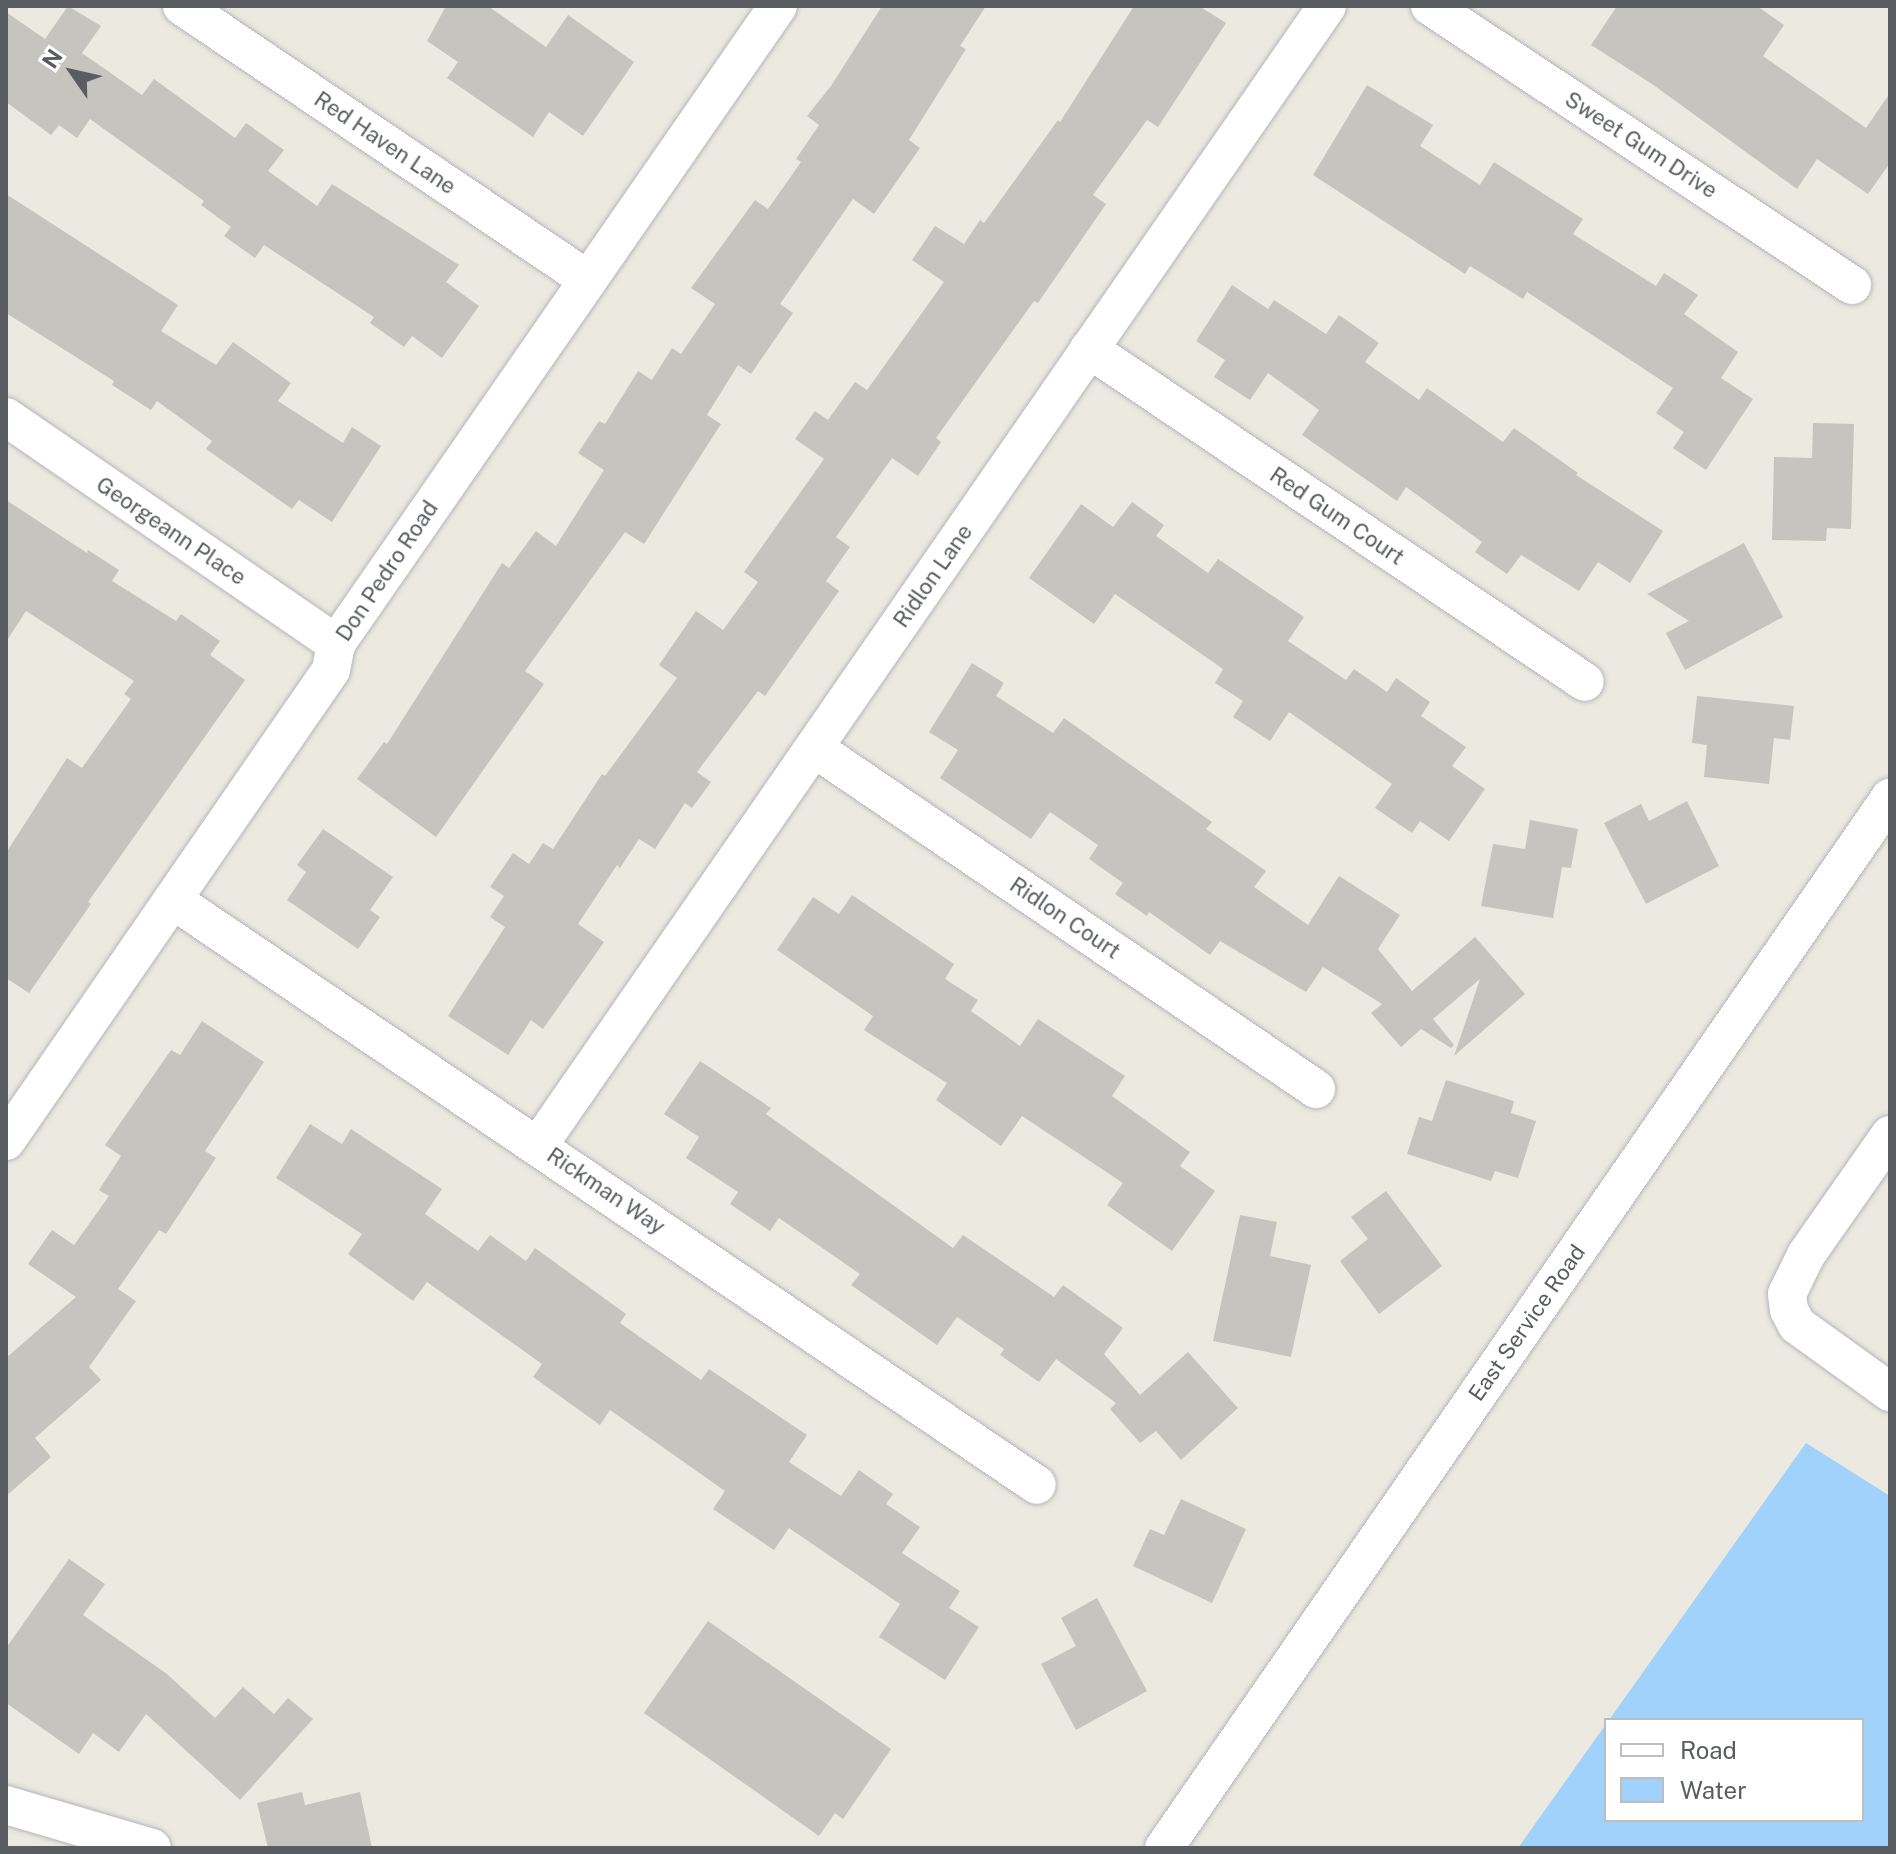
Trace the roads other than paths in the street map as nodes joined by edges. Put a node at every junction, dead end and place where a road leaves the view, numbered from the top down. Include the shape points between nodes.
1 (182, 6) edge
2 (778, 6) edge
3 (1327, 6) edge
4 (1430, 6) edge
5 (588, 280) junction
6 (1852, 285) dead end
7 (1089, 349) junction
8 (6, 417) edge
9 (336, 644) junction
10 (1585, 682) dead end
11 (814, 748) junction
12 (1890, 798) edge
13 (173, 900) junction
14 (1316, 1089) dead end
15 (1890, 1135) edge
16 (6, 1141) edge
17 (538, 1146) junction
18 (1890, 1392) edge
19 (1037, 1485) dead end
20 (6, 1805) edge
21 (152, 1848) edge
22 (1164, 1848) edge

1 - 5 street, Red Haven Lane
2 - 5 street, Don Pedro Road
3 - 7 street, Ridlon Lane
4 - 6 street, Sweet Gum Drive
5 - 9 street, Don Pedro Road
7 - 10 street, Red Gum Court
7 - 11 street, Ridlon Lane
8 - 9 street, Georgeann Place
9 - 13 street, Don Pedro Road via 331,670
11 - 14 street, Ridlon Court
11 - 17 street, Ridlon Lane
12 - 22 street, East Service Road
13 - 16 street, Don Pedro Road
13 - 17 street, Rickman Way
15 - 18 street via 1806,1255 1787,1294 1797,1325
17 - 19 street, Rickman Way
20 - 21 street

